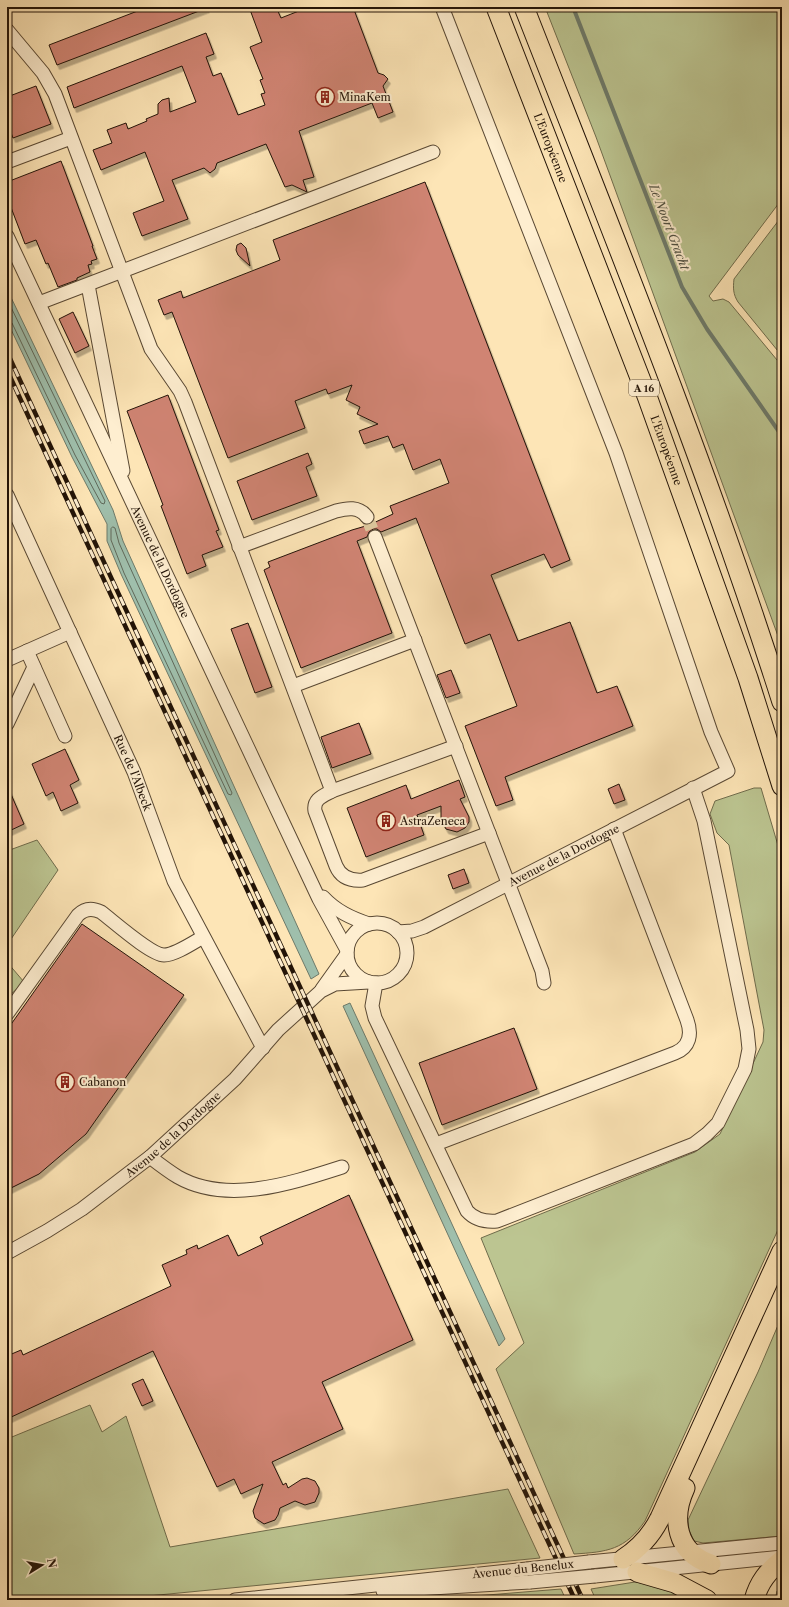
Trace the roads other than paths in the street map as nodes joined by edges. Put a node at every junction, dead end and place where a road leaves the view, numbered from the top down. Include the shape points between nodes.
1 (442, 7) edge
2 (496, 7) edge
3 (524, 7) edge
4 (7, 30) edge
5 (71, 138) junction
6 (433, 152) dead end
7 (7, 162) edge
8 (7, 236) edge
9 (121, 272) junction
10 (88, 284) junction
11 (39, 303) junction
12 (127, 488) junction
13 (7, 495) edge
14 (367, 517) tunnel mouth
15 (376, 537) tunnel mouth
16 (240, 547) junction
17 (70, 632) junction
18 (415, 640) junction
19 (27, 651) junction
20 (7, 660) edge
21 (34, 667) junction
22 (292, 686) junction
23 (782, 702) edge
24 (7, 724) edge
25 (65, 736) dead end
26 (456, 746) junction
27 (780, 780) edge
28 (693, 788) junction
29 (332, 791) junction
30 (782, 792) edge
31 (614, 829) junction
32 (489, 833) junction
33 (508, 884) junction
34 (314, 886) junction
35 (369, 924) junction
36 (398, 932) junction
37 (204, 937) junction
38 (347, 952) junction
39 (372, 982) junction
40 (544, 983) dead end
41 (321, 991) junction
42 (7, 1014) edge
43 (263, 1048) junction
44 (436, 1144) junction
45 (150, 1157) junction
46 (342, 1167) dead end
47 (782, 1251) edge
48 (7, 1253) edge
49 (782, 1278) edge
50 (782, 1543) edge
51 (691, 1552) junction
52 (623, 1559) junction
53 (782, 1559) edge
54 (711, 1564) junction
55 (637, 1572) junction
56 (265, 1597) junction
57 (235, 1600) edge
58 (707, 1600) edge
59 (754, 1600) edge

1 - 28 street, Avenue de la Dordogne via 616,452 711,732 728,771
2 - 27 highway, L'Européenne / A 16 via 647,396 734,638
3 - 23 highway, A 16 via 670,384 727,538
4 - 5 street via 48,79
5 - 7 street
5 - 9 street
6 - 9 street
8 - 11 street, Avenue de la Dordogne
9 - 10 street
9 - 16 street via 151,349 185,402
10 - 11 street
10 - 12 street
11 - 12 street, Avenue de la Dordogne
12 - 34 street, Avenue de la Dordogne
13 - 17 street, Rue de l'Albeck
14 - 16 street via 359,510 345,508
15 - 18 street
16 - 22 street
17 - 19 street
17 - 37 street, Rue de l'Albeck via 134,772 174,881
18 - 22 street
18 - 26 street
19 - 20 street
19 - 21 street
21 - 24 street
21 - 25 street
22 - 29 street
26 - 29 street
26 - 32 street
27 - 30 highway, L'Européenne
28 - 31 street, Avenue de la Dordogne
28 - 44 street via 704,821 748,1040 745,1070 718,1123 701,1139 683,1149 491,1222 475,1218 467,1211
29 - 32 street via 317,800 315,811 338,870 351,880 367,879
31 - 33 street, Avenue de la Dordogne
31 - 44 street via 687,1020 690,1034 688,1043 675,1053
32 - 33 street
33 - 36 street, Avenue de la Dordogne via 424,927
33 - 40 street via 542,971
34 - 35 street, Avenue de la Dordogne via 335,908 349,917
34 - 38 street, Avenue de la Dordogne
35 - 36 street via 385,924
35 - 38 street via 353,935
36 - 39 street via 405,942 407,951 404,967 392,979
37 - 42 street via 164,955 150,949 101,912 85,910 78,915
37 - 43 street, Rue de l'Albeck
38 - 39 street via 350,966 355,973
38 - 41 street, Avenue de la Dordogne
39 - 41 street, Avenue de la Dordogne via 335,984
39 - 44 street via 373,1012
41 - 43 street, Avenue de la Dordogne via 283,1025
43 - 45 street, Avenue de la Dordogne via 228,1086
45 - 46 street via 179,1177 210,1187 230,1190 298,1182
45 - 48 street, Avenue de la Dordogne via 82,1209
47 - 52 highway via 660,1518 648,1539
49 - 51 highway via 680,1500 678,1529
50 - 51 street, Avenue du Benelux
51 - 52 street, Avenue du Benelux
51 - 54 highway via 700,1560
52 - 56 street, Avenue du Benelux, bridge
53 - 54 street, Avenue du Benelux
53 - 59 highway via 761,1582
54 - 55 street, Avenue du Benelux
55 - 56 street, Avenue du Benelux, bridge via 415,1590
55 - 58 highway via 676,1583
56 - 57 street, Avenue du Benelux

